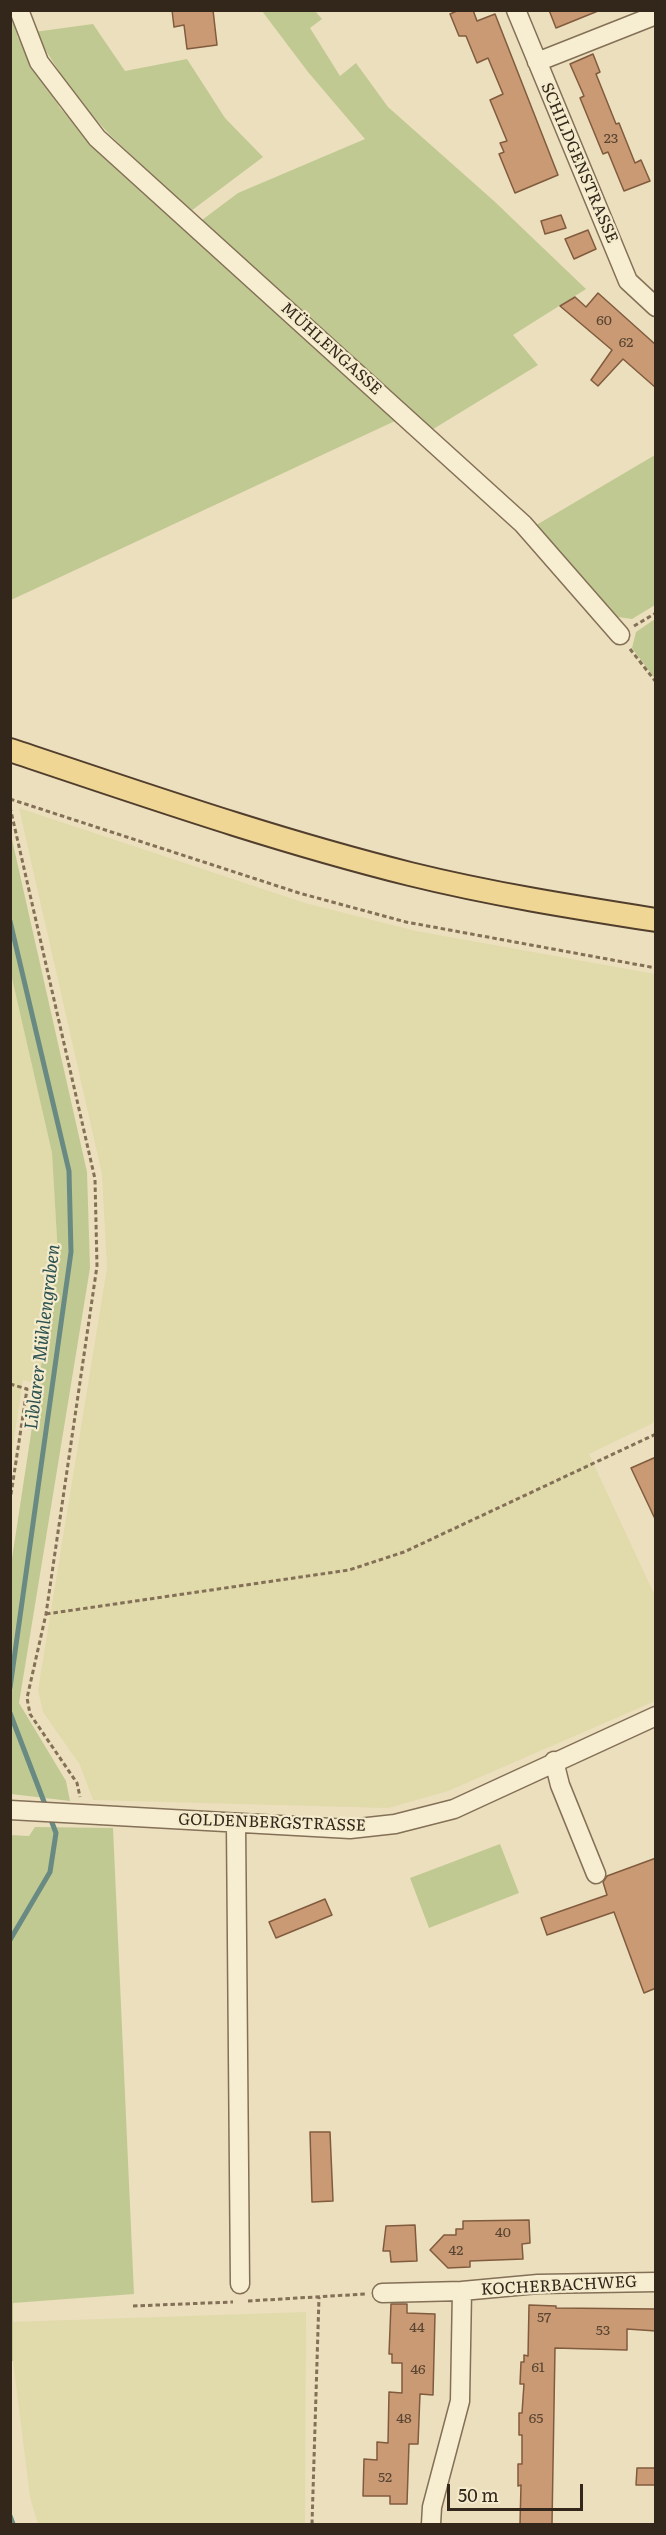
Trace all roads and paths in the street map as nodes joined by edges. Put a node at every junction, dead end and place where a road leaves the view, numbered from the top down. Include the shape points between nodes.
1 (19, 10) edge
2 (516, 10) edge
3 (656, 15) edge
4 (537, 62) junction
5 (656, 307) edge
6 (656, 613) edge
7 (620, 635) junction
8 (656, 682) edge
9 (10, 750) edge
10 (10, 799) edge
11 (10, 807) edge
12 (656, 920) edge
13 (656, 968) edge
14 (10, 1384) edge
15 (656, 1434) edge
16 (10, 1501) edge
17 (46, 1614) junction
18 (656, 1716) edge
19 (554, 1761) junction
20 (16, 1811) edge
21 (79, 1814) junction
22 (236, 1824) junction
23 (596, 1874) dead end
24 (656, 2282) edge
25 (240, 2284) dead end
26 (462, 2291) junction
27 (382, 2293) joint
28 (319, 2297) junction
29 (133, 2307) dead end
30 (312, 2524) edge
31 (431, 2524) edge

1 - 7 street, MÜHLENGASSE via 39,62 98,138 523,524
2 - 4 street, SCHILDGENSTRASSE
3 - 4 street
4 - 5 street, SCHILDGENSTRASSE via 628,281
6 - 7 path
7 - 8 path
9 - 12 main road via 217,819 410,874 552,904
10 - 13 path via 299,893 406,922
11 - 17 path via 95,1179 97,1266
14 - 16 path via 27,1389
15 - 17 path via 404,1552 349,1570
17 - 21 path via 27,1698 30,1714 77,1783
18 - 19 street, GOLDENBERGSTRASSE
19 - 22 street, GOLDENBERGSTRASSE via 454,1809 395,1824 350,1829
19 - 23 street
20 - 21 street, GOLDENBERGSTRASSE
21 - 22 street, GOLDENBERGSTRASSE
22 - 25 street
24 - 26 street, KOCHERBACHWEG via 538,2284
26 - 27 street, KOCHERBACHWEG
26 - 31 street, KOCHERBACHWEG via 460,2402
27 - 28 path
28 - 29 path
28 - 30 path

